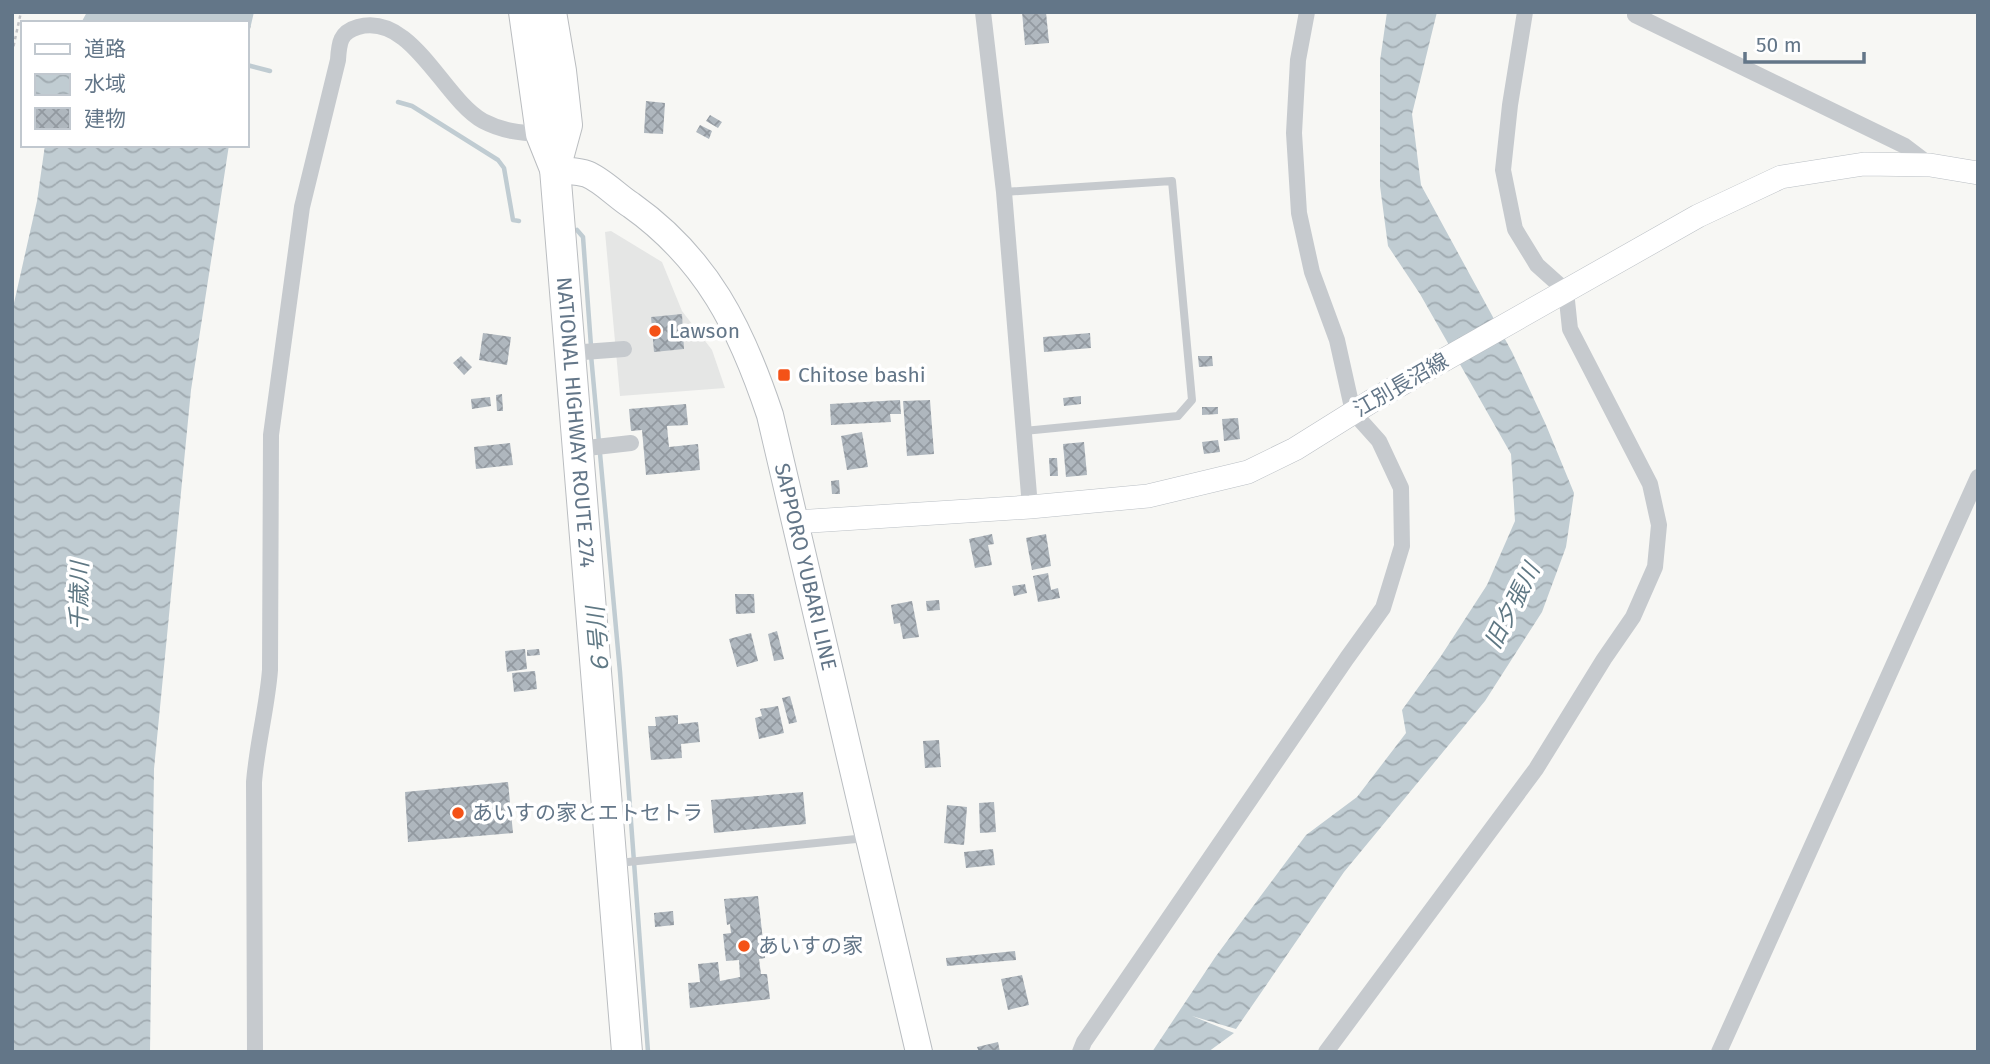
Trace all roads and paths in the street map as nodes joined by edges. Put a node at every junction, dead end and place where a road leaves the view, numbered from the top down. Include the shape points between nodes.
1 (21, 12) edge
2 (524, 12) edge
3 (551, 12) edge
4 (982, 12) edge
5 (1307, 12) edge
6 (1525, 12) edge
7 (1635, 15) dead end
8 (12, 53) edge
9 (541, 134) junction
10 (1930, 165) junction
11 (555, 169) junction
12 (1978, 173) edge
13 (1004, 192) junction
14 (1566, 291) junction
15 (624, 349) dead end
16 (575, 353) junction
17 (1353, 412) junction
18 (1024, 431) junction
19 (631, 443) dead end
20 (583, 448) junction
21 (1978, 477) edge
22 (1030, 507) junction
23 (795, 522) junction
24 (869, 837) junction
25 (617, 863) junction
26 (255, 1052) edge
27 (626, 1052) edge
28 (919, 1052) edge
29 (1080, 1052) edge
30 (1326, 1052) edge
31 (1719, 1052) edge

1 - 8 path
2 - 9 highway, NATIONAL HIGHWAY ROUTE 274
3 - 11 highway, NATIONAL HIGHWAY ROUTE 274 via 567,125
4 - 13 street
5 - 17 street via 1298,60 1294,133 1299,213
6 - 14 street via 1503,170 1515,229 1537,265
7 - 10 street via 1905,146
9 - 11 highway, NATIONAL HIGHWAY ROUTE 274
9 - 26 street via 513,133 482,121 414,47 387,29 363,26 343,34 340,40 302,207 271,435 270,670 254,782
10 - 12 main road, 江別長沼線
10 - 14 main road, 江別長沼線 via 1864,164 1781,177 1698,216
11 - 16 highway, NATIONAL HIGHWAY ROUTE 274
11 - 23 main road, SAPPORO YUBARI LINE via 587,174 667,232 716,292 758,377
13 - 18 street
13 - 18 lane via 1172,181 1192,400 1178,416
14 - 17 main road, 江別長沼線
14 - 30 street via 1570,329 1650,484 1660,525 1656,567 1633,617 1536,769
15 - 16 street
16 - 20 highway, NATIONAL HIGHWAY ROUTE 274
17 - 22 main road, 江別長沼線 via 1248,472 1148,496
17 - 29 street via 1379,441 1401,488 1402,546 1383,608
18 - 22 street
19 - 20 street
20 - 25 highway, NATIONAL HIGHWAY ROUTE 274
21 - 31 street
22 - 23 main road, 江別長沼線
23 - 24 main road, SAPPORO YUBARI LINE
24 - 25 lane
24 - 28 main road, SAPPORO YUBARI LINE
25 - 27 highway, NATIONAL HIGHWAY ROUTE 274

